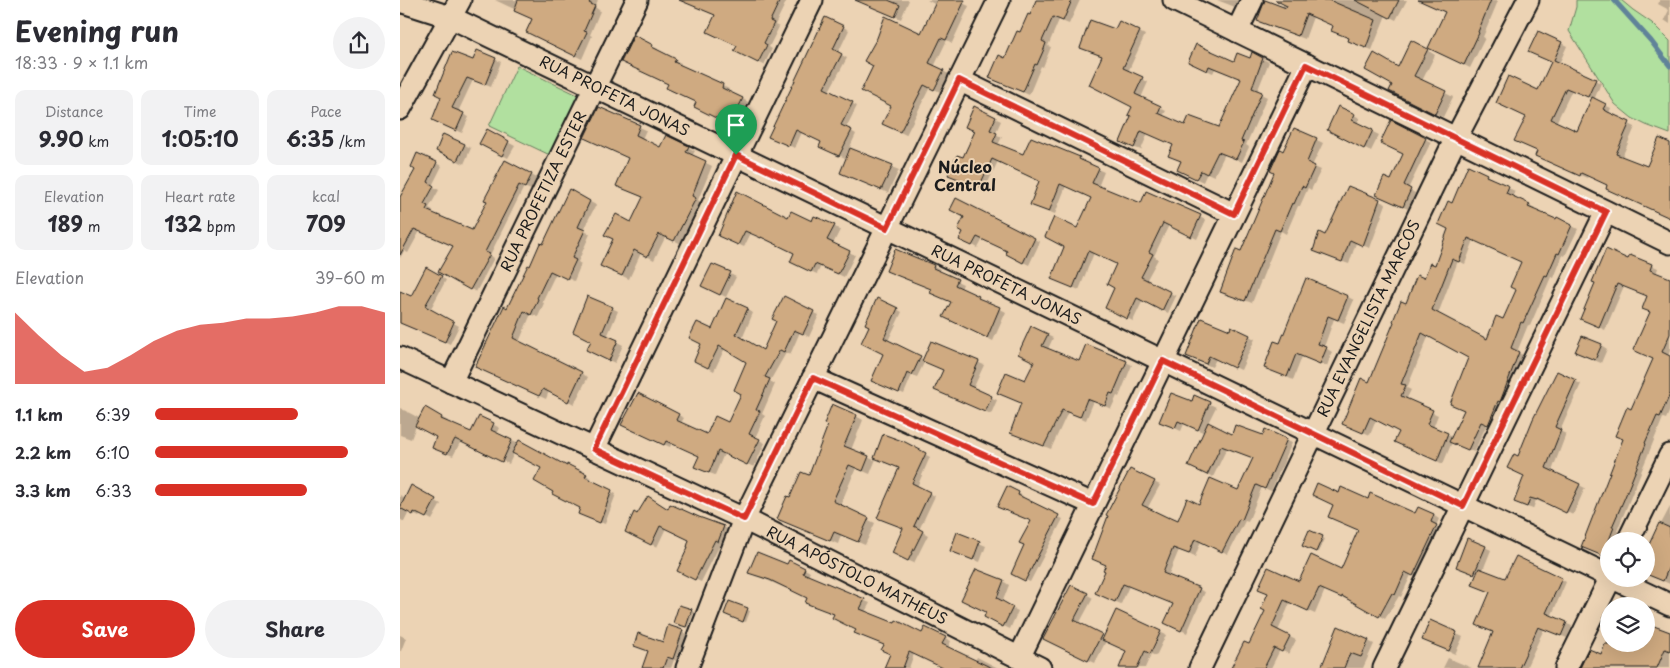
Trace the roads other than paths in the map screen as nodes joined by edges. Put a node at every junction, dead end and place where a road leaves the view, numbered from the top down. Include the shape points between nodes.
1 (637, 0) edge
2 (812, 0) edge
3 (998, 0) edge
4 (1174, 0) edge
5 (1252, 0) edge
6 (1527, 0) edge
7 (400, 1) edge
8 (455, 9) edge
9 (1237, 31) junction
10 (1306, 65) junction
11 (959, 80) junction
12 (595, 87) junction
13 (400, 109) edge
14 (1456, 138) junction
15 (736, 155) junction
16 (1606, 212) junction
17 (1234, 214) junction
18 (887, 228) junction
19 (1670, 243) edge
20 (400, 358) edge
21 (1163, 361) junction
22 (813, 378) junction
23 (451, 382) junction
24 (1313, 433) junction
25 (594, 449) junction
26 (1670, 455) edge
27 (1093, 504) junction
28 (1463, 506) junction
29 (744, 519) junction
30 (1632, 532) edge
31 (1600, 573) edge
32 (1604, 587) edge
33 (1632, 587) edge
34 (1670, 605) edge
35 (1019, 658) junction
36 (687, 668) edge
37 (1040, 668) edge
38 (1200, 668) edge
39 (1384, 668) edge
40 (1566, 668) edge

1 - 12 street, RUA PROFETIZA ESTER
2 - 15 street
3 - 11 street
4 - 9 street
5 - 9 street
6 - 14 street, RUA EVANGELISTA MARCOS
7 - 8 street, RUA PROFETA JONAS
8 - 12 street, RUA PROFETA JONAS
8 - 13 street
9 - 10 street
10 - 14 street
10 - 17 street
11 - 17 street
11 - 18 street
12 - 15 street, RUA PROFETA JONAS
12 - 23 street, RUA PROFETIZA ESTER
14 - 16 street
14 - 24 street, RUA EVANGELISTA MARCOS
15 - 18 street, RUA PROFETA JONAS
15 - 25 street
16 - 19 street
16 - 28 street
17 - 21 street
18 - 21 street, RUA PROFETA JONAS
18 - 22 street
20 - 23 street, RUA APÓSTOLO MATHEUS
21 - 24 street, RUA PROFETA JONAS
21 - 27 street
22 - 27 street
22 - 29 street
23 - 25 street, RUA APÓSTOLO MATHEUS
24 - 28 street, RUA PROFETA JONAS
24 - 38 street, RUA EVANGELISTA MARCOS
25 - 29 street, RUA APÓSTOLO MATHEUS
26 - 30 street
27 - 35 street
28 - 31 street, RUA PROFETA JONAS
28 - 39 street
29 - 35 street, RUA APÓSTOLO MATHEUS
29 - 36 street
32 - 40 street
33 - 34 street
35 - 37 street, RUA APÓSTOLO MATHEUS

